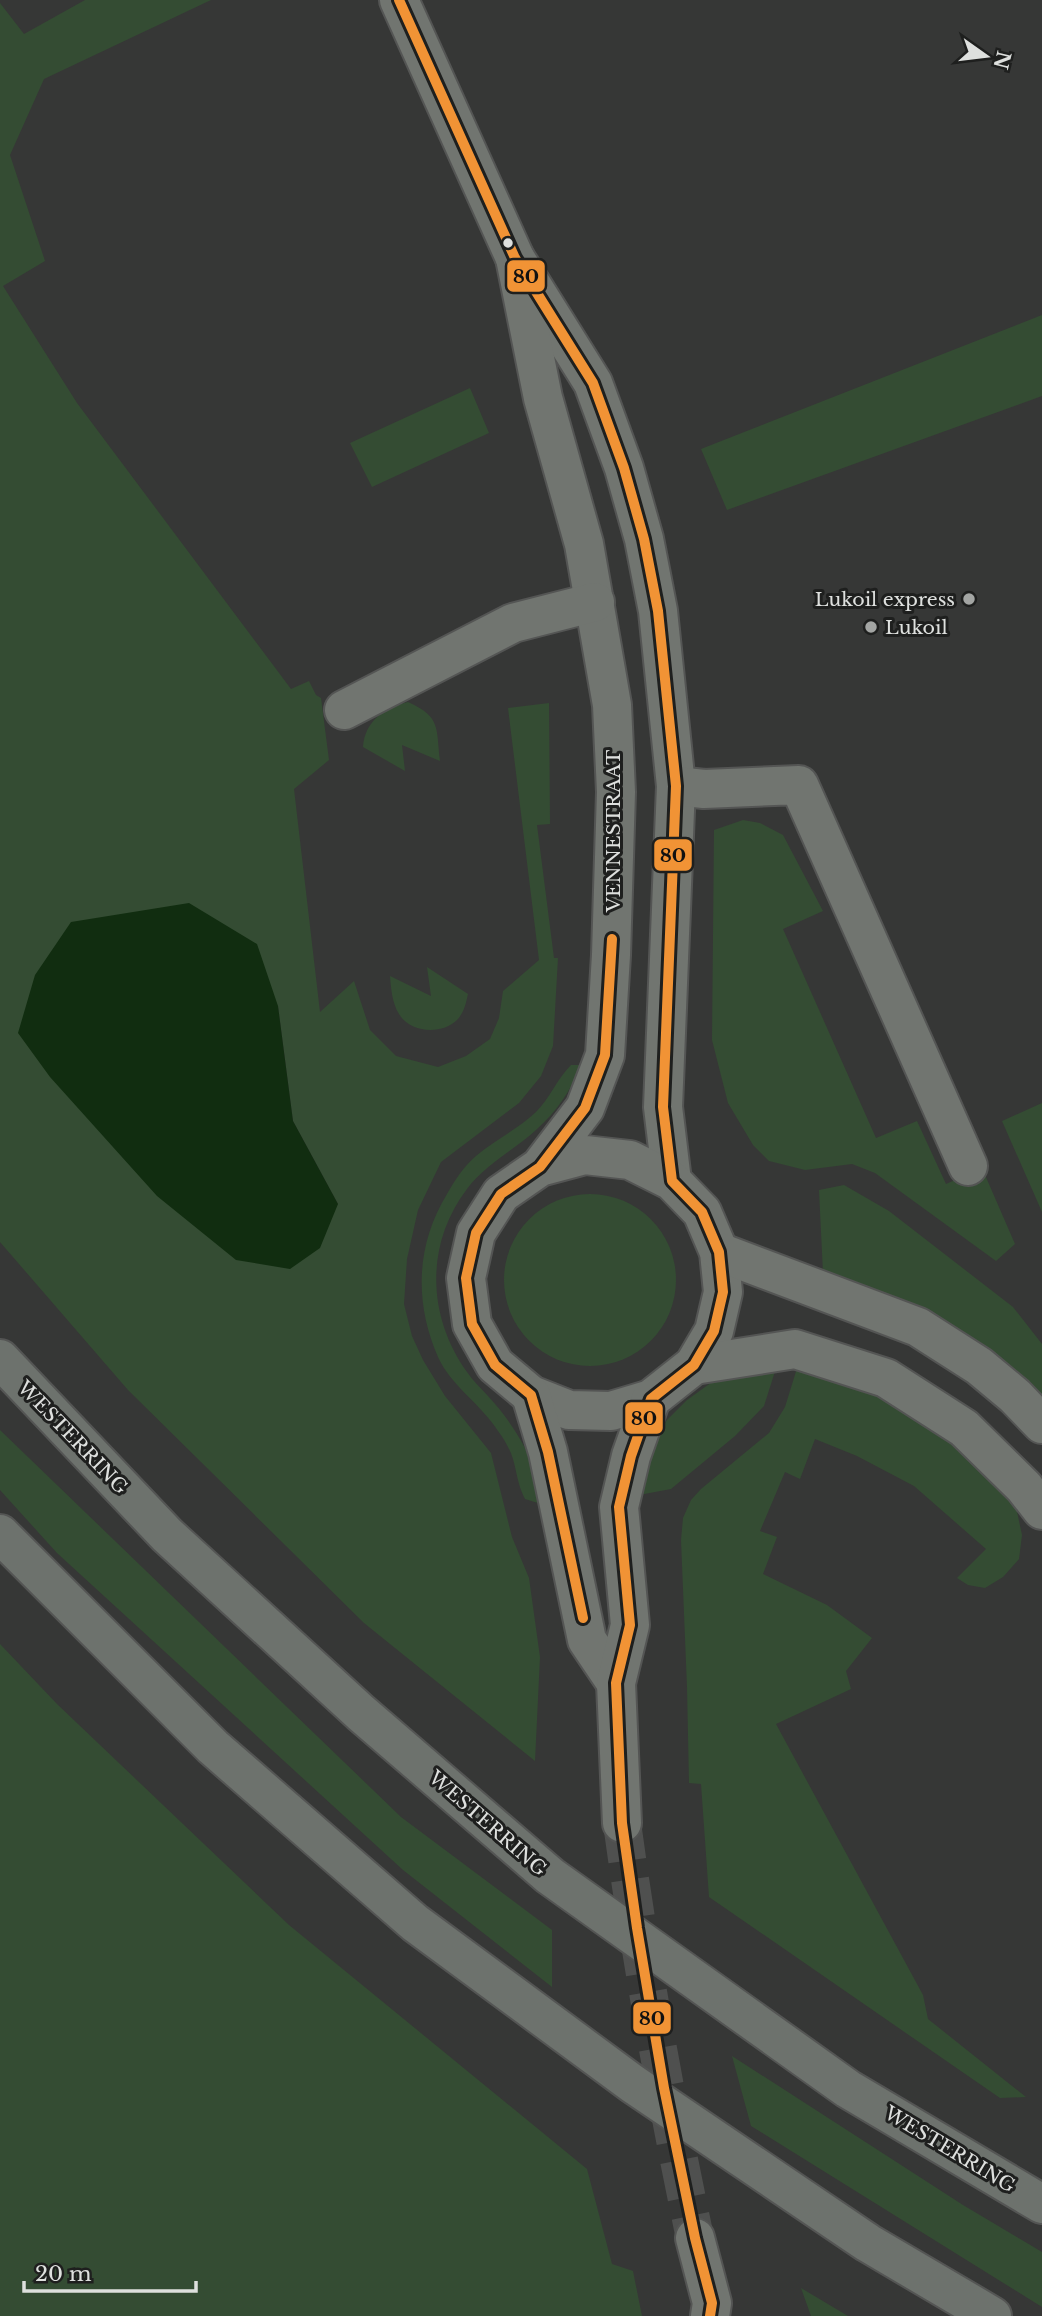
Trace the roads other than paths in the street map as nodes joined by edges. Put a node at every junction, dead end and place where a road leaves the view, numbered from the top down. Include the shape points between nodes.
1 (399, 0) edge
2 (515, 258) junction
3 (595, 603) junction
4 (344, 710) dead end
5 (676, 786) junction
6 (968, 1166) dead end
7 (540, 1167) junction
8 (672, 1181) junction
9 (719, 1252) junction
10 (0, 1359) edge
11 (694, 1365) junction
12 (531, 1395) junction
13 (651, 1399) junction
14 (1042, 1424) edge
15 (1042, 1510) edge
16 (0, 1534) edge
17 (616, 1683) junction
18 (622, 1823) tunnel mouth
19 (1034, 2196) edge
20 (695, 2238) tunnel mouth
21 (716, 2312) edge
22 (992, 2316) edge

1 - 2 street, VENNESTRAAT
2 - 3 street, VENNESTRAAT via 543,398 584,544
2 - 5 street, VENNESTRAAT via 593,383 624,468 658,611
3 - 4 street via 513,623
3 - 7 street, VENNESTRAAT via 612,705 616,792 605,1055 585,1108
5 - 6 street via 799,785
5 - 8 street, VENNESTRAAT via 663,1107
7 - 8 street, VENNESTRAAT via 585,1155 631,1160
7 - 12 street, VENNESTRAAT via 501,1194 476,1233 466,1278 472,1324 495,1366
8 - 9 street, VENNESTRAAT via 702,1212
9 - 11 street, VENNESTRAAT via 723,1292 714,1331
9 - 14 street via 918,1327 979,1366
10 - 19 highway, WESTERRING via 167,1535 361,1713 550,1876 848,2089
11 - 13 street, VENNESTRAAT
11 - 15 street, VENNESTRAAT via 795,1349 886,1378 964,1428
12 - 13 street, VENNESTRAAT via 569,1410 611,1411
12 - 17 street via 548,1452 587,1640
13 - 17 street via 619,1507 630,1625
16 - 22 highway via 213,1747 415,1923 644,2092 868,2243
17 - 18 street
20 - 21 street

